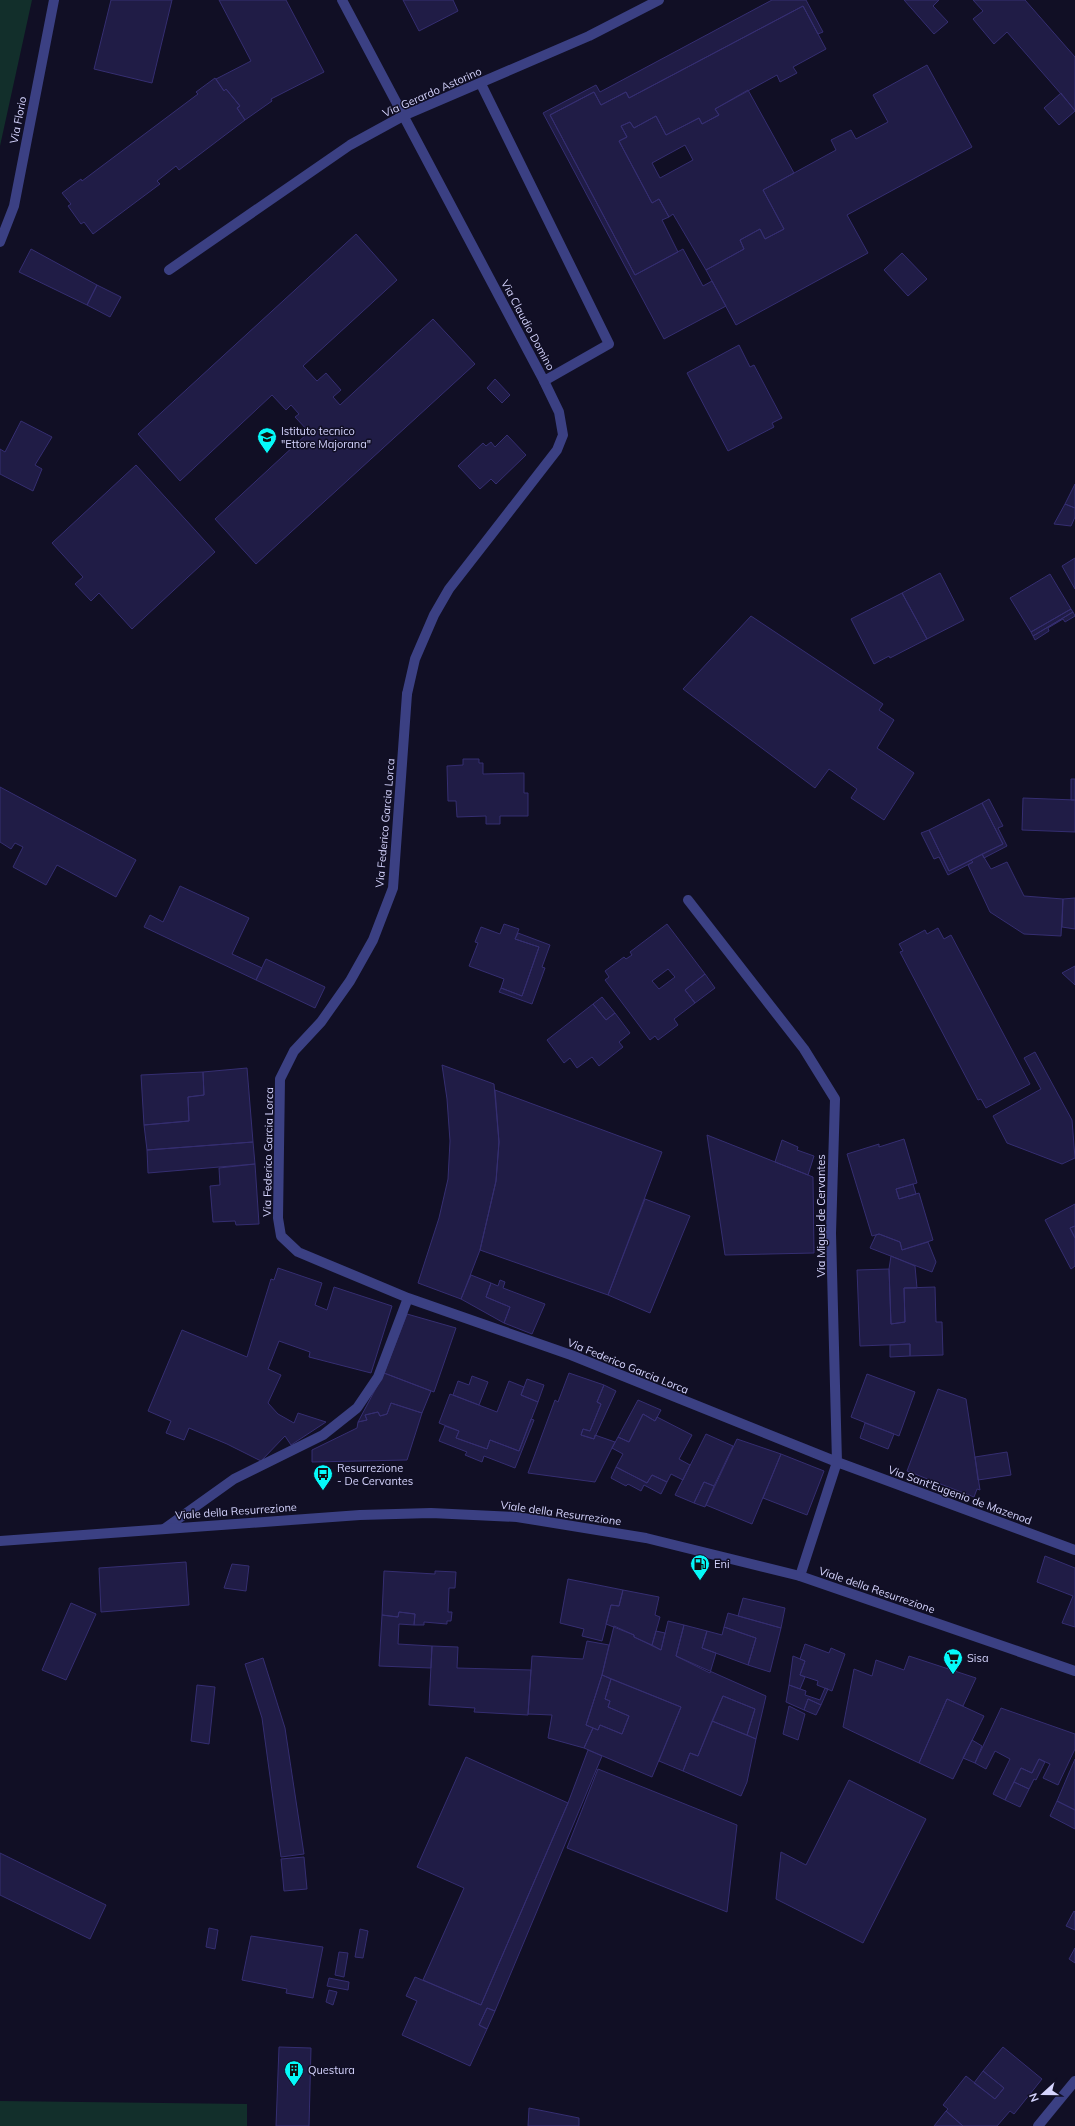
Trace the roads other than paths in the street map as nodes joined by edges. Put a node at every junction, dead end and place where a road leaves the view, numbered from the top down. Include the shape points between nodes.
1 (54, 0) edge
2 (342, 0) edge
3 (659, 0) edge
4 (480, 84) junction
5 (403, 116) junction
6 (0, 242) edge
7 (169, 270) dead end
8 (544, 382) junction
9 (688, 900) dead end
10 (408, 1298) junction
11 (837, 1462) junction
12 (164, 1529) junction
13 (0, 1541) edge
14 (1075, 1550) edge
15 (800, 1576) junction
16 (1075, 1671) edge
17 (1075, 2081) edge
18 (1038, 2126) edge

1 - 6 street, Via Florio via 14,206
2 - 5 street, Via Claudio Domino
3 - 4 street, Via Gerardo Astorino via 589,36
4 - 5 street, Via Gerardo Astorino
4 - 8 street, Via Claudio Domino via 609,344
5 - 7 street, Via Gerardo Astorino via 350,145
5 - 8 street, Via Claudio Domino
8 - 10 street, Via Federico Garcia Lorca via 560,412 563,435 557,450 449,589 434,615 415,659 407,694 393,888 373,940 350,981 321,1022 294,1051 280,1079 278,1218 281,1236 298,1252
9 - 11 street, Via Miguel de Cervantes via 804,1048 835,1099 831,1233
10 - 11 street, Via Federico Garcia Lorca via 571,1355
10 - 12 street via 378,1377 357,1408 323,1435 234,1479
11 - 14 street, Via Sant'Eugenio de Mazenod
11 - 15 street, Via Miguel de Cervantes
12 - 13 street, Viale della Resurrezione
12 - 15 street, Viale della Resurrezione via 360,1515 430,1513 516,1517 646,1538
15 - 16 street, Viale della Resurrezione
17 - 18 street

